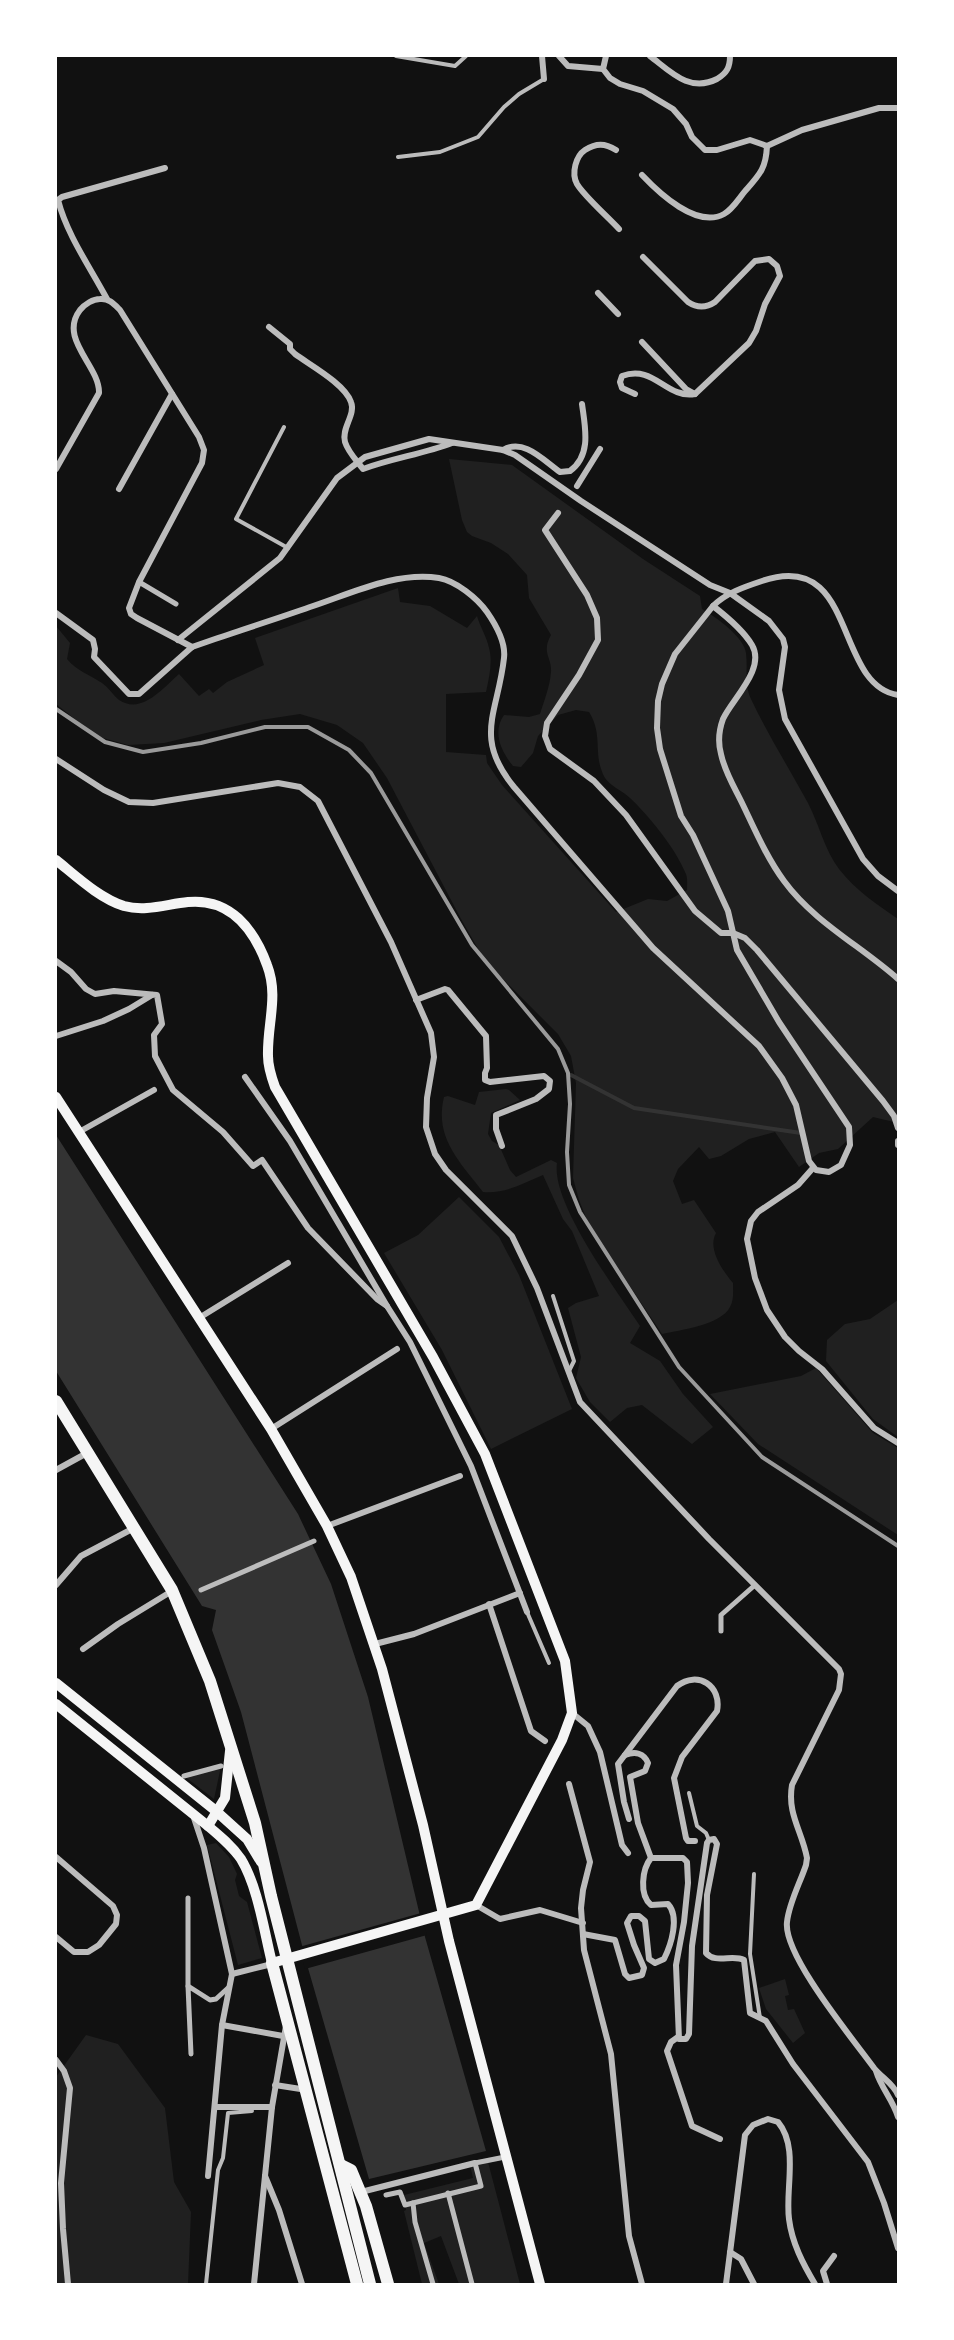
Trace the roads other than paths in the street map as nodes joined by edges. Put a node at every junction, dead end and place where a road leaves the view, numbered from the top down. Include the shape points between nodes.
1 (396, 56) edge
2 (466, 56) edge
3 (542, 56) edge
4 (559, 56) edge
5 (606, 56) edge
6 (650, 56) edge
7 (730, 56) edge
8 (603, 69) junction
9 (544, 80) joint
10 (898, 108) edge
11 (767, 146) junction
12 (616, 150) dead end
13 (398, 157) dead end
14 (165, 168) dead end
15 (642, 175) dead end
16 (619, 229) dead end
17 (643, 257) dead end
18 (598, 293) dead end
19 (107, 299) junction
20 (618, 314) dead end
21 (270, 327) dead end
22 (642, 342) dead end
23 (172, 394) junction
24 (635, 394) dead end
25 (695, 394) junction
26 (582, 404) dead end
27 (284, 427) dead end
28 (453, 443) junction
29 (503, 450) junction
30 (584, 451) junction
31 (56, 469) edge
32 (577, 486) dead end
33 (119, 489) dead end
34 (558, 513) dead end
35 (289, 548) junction
36 (139, 582) junction
37 (730, 593) junction
38 (176, 604) dead end
39 (713, 606) junction
40 (56, 613) edge
41 (178, 640) junction
42 (192, 647) junction
43 (898, 694) edge
44 (56, 759) edge
45 (56, 860) edge
46 (898, 891) edge
47 (733, 933) junction
48 (56, 961) edge
49 (898, 979) edge
50 (153, 994) junction
51 (416, 1000) junction
52 (56, 1036) edge
53 (244, 1077) dead end
54 (154, 1090) dead end
55 (56, 1097) edge
56 (898, 1128) edge
57 (79, 1132) junction
58 (898, 1141) edge
59 (502, 1146) dead end
60 (898, 1146) edge
61 (813, 1168) junction
62 (288, 1263) dead end
63 (553, 1296) dead end
64 (387, 1306) junction
65 (199, 1318) junction
66 (397, 1349) dead end
67 (568, 1371) junction
68 (56, 1401) edge
69 (271, 1429) junction
70 (898, 1443) edge
71 (87, 1454) junction
72 (56, 1470) edge
73 (460, 1476) dead end
74 (327, 1526) junction
75 (134, 1528) junction
76 (314, 1541) dead end
77 (56, 1585) edge
78 (755, 1585) junction
79 (172, 1590) junction
80 (201, 1590) dead end
81 (520, 1593) junction
82 (489, 1605) junction
83 (527, 1611) joint
84 (721, 1631) dead end
85 (375, 1644) junction
86 (83, 1649) dead end
87 (549, 1663) dead end
88 (56, 1683) edge
89 (56, 1704) edge
90 (572, 1713) junction
91 (545, 1741) dead end
92 (231, 1745) junction
93 (625, 1755) junction
94 (221, 1766) dead end
95 (183, 1776) dead end
96 (569, 1784) dead end
97 (689, 1793) dead end
98 (216, 1812) junction
99 (193, 1815) junction
100 (629, 1819) dead end
101 (208, 1826) junction
102 (709, 1840) junction
103 (695, 1841) dead end
104 (204, 1848) junction
105 (628, 1853) dead end
106 (56, 1857) edge
107 (651, 1858) junction
108 (264, 1867) junction
109 (754, 1874) dead end
110 (188, 1898) dead end
111 (476, 1905) junction
112 (443, 1915) junction
113 (583, 1923) junction
114 (583, 1934) junction
115 (56, 1937) edge
116 (292, 1958) junction
117 (272, 1963) junction
118 (232, 1974) junction
119 (188, 1986) junction
120 (228, 1988) junction
121 (760, 2018) junction
122 (288, 2020) junction
123 (222, 2025) junction
124 (283, 2036) junction
125 (678, 2037) junction
126 (191, 2054) dead end
127 (56, 2060) edge
128 (876, 2070) junction
129 (275, 2085) junction
130 (307, 2090) junction
131 (898, 2095) edge
132 (216, 2107) junction
133 (272, 2107) junction
134 (252, 2111) dead end
135 (898, 2117) edge
136 (720, 2139) dead end
137 (505, 2157) junction
138 (476, 2163) junction
139 (341, 2165) junction
140 (208, 2176) dead end
141 (264, 2176) junction
142 (360, 2192) junction
143 (448, 2193) junction
144 (386, 2195) dead end
145 (413, 2203) junction
146 (898, 2248) edge
147 (730, 2252) junction
148 (834, 2256) dead end
149 (68, 2284) edge
150 (206, 2284) edge
151 (254, 2284) edge
152 (302, 2284) edge
153 (357, 2284) edge
154 (370, 2284) edge
155 (388, 2284) edge
156 (433, 2284) edge
157 (472, 2284) edge
158 (540, 2284) edge
159 (642, 2284) edge
160 (726, 2284) edge
161 (754, 2284) edge
162 (815, 2284) edge
163 (827, 2284) edge

1 - 2 lane via 455,66
3 - 9 street
4 - 8 street via 568,66
5 - 8 street
6 - 7 street via 678,78 700,84 726,72
8 - 11 street via 620,84 643,91 673,109 705,150 750,140
9 - 13 lane via 519,94 478,137 440,152
10 - 11 street via 879,108 802,130
11 - 15 street via 764,168 728,211 719,216 707,217 677,206
12 - 16 street via 606,144 582,152 574,174 577,184
14 - 19 street via 58,200 68,230
17 - 25 street via 688,302 698,307 715,302 755,261 769,260 779,270 780,280 749,343
18 - 20 street
19 - 23 street via 120,310
19 - 31 street via 89,302 74,322 81,354 96,379 99,393
21 - 28 street via 290,344 295,354 348,395 352,409 344,433 348,448 363,469
22 - 25 street
23 - 33 street
23 - 36 street via 199,437 204,457
24 - 25 street via 622,388 622,376 634,372 684,396
26 - 30 street
27 - 35 lane via 236,519
28 - 29 street
28 - 35 street via 429,439 365,457 337,478
29 - 30 street via 522,446 560,472 574,468
29 - 37 street via 710,585
30 - 32 street via 600,449
34 - 47 street via 545,530 587,595 597,618 598,640 547,723 545,736 550,749 594,781 626,815 695,911 721,933
35 - 41 street
36 - 38 street
36 - 41 street via 129,608 131,614
37 - 39 street
37 - 43 street via 779,576 804,578 815,584 831,602 872,682 888,693
37 - 46 street via 769,621 783,639 779,690 785,718 863,859
39 - 47 street via 675,654 662,684 657,728 671,790 728,911
39 - 49 street via 753,647 754,662 747,683 719,732 730,780 756,834 784,881 802,901
40 - 42 street via 93,640 94,657 129,694 139,694
41 - 42 street
42 - 61 street via 408,578 448,581 483,607 498,630 504,656 490,725 497,765 653,948 759,1046 796,1105
44 - 51 street via 129,802 153,803 273,783 305,789 318,801 391,942
45 - 90 main road via 101,894 126,906 213,903 230,910 247,927 262,952 273,987 268,1055 275,1087 485,1454 565,1661
47 - 56 street via 757,950 883,1101
47 - 61 street via 737,950 779,1022 849,1127 850,1145 842,1165 829,1172
48 - 50 street via 95,994
50 - 52 street via 103,1021
50 - 64 street via 159,998 162,1024 154,1035 155,1056 173,1090 223,1132 253,1166 262,1160 308,1228
51 - 59 street via 445,989 471,1016 488,1040 485,1080 544,1076 550,1081 542,1096 496,1115
51 - 67 street via 434,1047 426,1114 430,1143 446,1170 512,1236
53 - 64 street via 290,1141
54 - 57 street
55 - 57 main road
57 - 65 main road
58 - 60 street
61 - 70 street via 798,1185 751,1221 747,1239 755,1278 767,1310 786,1337 822,1369 874,1428
62 - 65 street
63 - 67 lane via 574,1361
64 - 81 street via 410,1342 471,1466
65 - 69 main road
66 - 69 street
67 - 78 street via 586,1409
68 - 71 main road
69 - 74 main road
71 - 72 street
71 - 75 main road
73 - 74 street
74 - 85 main road via 351,1577
75 - 77 street via 81,1556
75 - 79 main road
76 - 80 street
78 - 84 street via 721,1616
78 - 128 street via 833,1661 841,1674 834,1703 792,1785 791,1810 807,1858 787,1921 787,1934 813,1984
79 - 86 street
79 - 92 main road via 210,1681
81 - 82 street
81 - 83 street
82 - 85 street via 414,1634
82 - 91 street via 531,1731
83 - 87 lane
85 - 112 main road
88 - 98 main road
89 - 99 main road
90 - 105 street via 588,1726 600,1752 622,1845
90 - 111 main road via 562,1740
92 - 98 main road via 225,1798
92 - 108 main road
93 - 100 street via 616,1767
93 - 103 street via 683,1681 703,1680 715,1690 717,1712 682,1756 674,1778 686,1838
93 - 107 street via 638,1753 648,1763 645,1771 630,1777 638,1823
94 - 95 street
96 - 113 street via 590,1862 583,1890
97 - 102 lane via 697,1826
98 - 101 main road
98 - 108 main road via 247,1839
99 - 101 main road
99 - 104 street
101 - 104 street
101 - 117 main road via 246,1869
102 - 121 street via 714,1839 717,1844 707,1895 706,1953 714,1958 743,1959 749,2011
102 - 125 street via 692,1946 689,2031 683,2041
104 - 118 street
106 - 115 street via 112,1906 117,1915 116,1924 99,1946 88,1952 74,1952
107 - 114 street via 643,1884 646,1900 651,1905 668,1904 673,1914 671,1941 664,1959 655,1963 649,1959 645,1921 639,1916 631,1916 627,1923 644,1968 636,1978 625,1974 615,1940
107 - 125 street via 683,1858 687,1862 684,1922 676,1965
108 - 116 main road via 281,1935
109 - 121 lane via 750,1954
110 - 119 street
111 - 112 main road
111 - 113 street via 500,1919 540,1910
112 - 116 main road
112 - 137 main road
113 - 114 street
114 - 159 street via 611,2054 629,2236
116 - 117 main road
116 - 139 main road
117 - 118 street
117 - 122 main road
118 - 120 street
119 - 120 street via 210,2000
119 - 126 street
120 - 123 street
121 - 146 street via 767,2022 793,2064 868,2162
122 - 124 street
122 - 130 main road
123 - 124 street
123 - 132 street
124 - 129 street
125 - 136 street via 670,2042 667,2051 692,2126
127 - 149 street via 70,2088 61,2183
128 - 131 street via 896,2088
128 - 135 street
129 - 130 street
129 - 133 street
130 - 153 main road
132 - 133 street
132 - 140 street
133 - 141 street
134 - 150 lane via 228,2113
137 - 138 street
137 - 158 main road
138 - 142 street
138 - 143 street via 481,2186
139 - 142 main road via 351,2170
139 - 154 main road
141 - 151 street
141 - 152 street
142 - 155 main road
143 - 145 street
143 - 157 street
144 - 145 street via 400,2192 405,2205
145 - 156 street via 419,2242
147 - 160 street
147 - 161 street via 741,2259
147 - 162 street via 745,2135 757,2122 774,2120 782,2127 789,2148 791,2231
148 - 163 street via 823,2271

